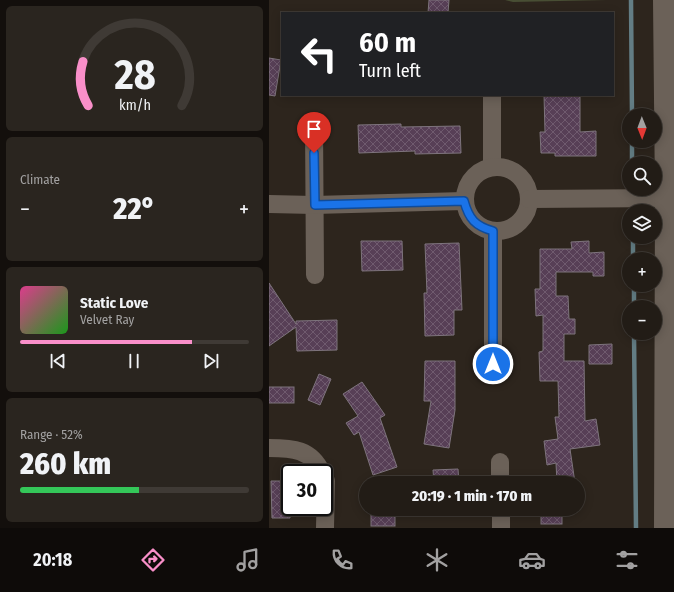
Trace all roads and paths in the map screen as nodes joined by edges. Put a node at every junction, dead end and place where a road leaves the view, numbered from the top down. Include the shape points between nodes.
1 (664, 0) edge
2 (492, 96) edge
3 (314, 124) dead end
4 (492, 167) junction
5 (529, 198) junction
6 (666, 198) junction
7 (464, 201) junction
8 (269, 204) edge
9 (315, 205) junction
10 (493, 231) junction
11 (315, 275) dead end
12 (493, 364) dead end
13 (269, 448) edge
14 (500, 462) dead end
15 (316, 464) edge
16 (500, 476) edge
17 (325, 516) edge
18 (501, 516) edge
19 (325, 528) edge
20 (501, 528) edge
21 (665, 528) edge

1 - 6 main road
2 - 4 street
3 - 9 street
4 - 5 street via 503,167 522,178
4 - 7 street via 475,175 467,187
5 - 6 street
5 - 10 street via 528,209 523,219 504,230
6 - 21 main road
7 - 9 street
7 - 10 street via 473,222
8 - 9 street
9 - 11 street
10 - 12 street
13 - 15 street via 284,448 306,453
14 - 16 street
17 - 19 street
18 - 20 street

